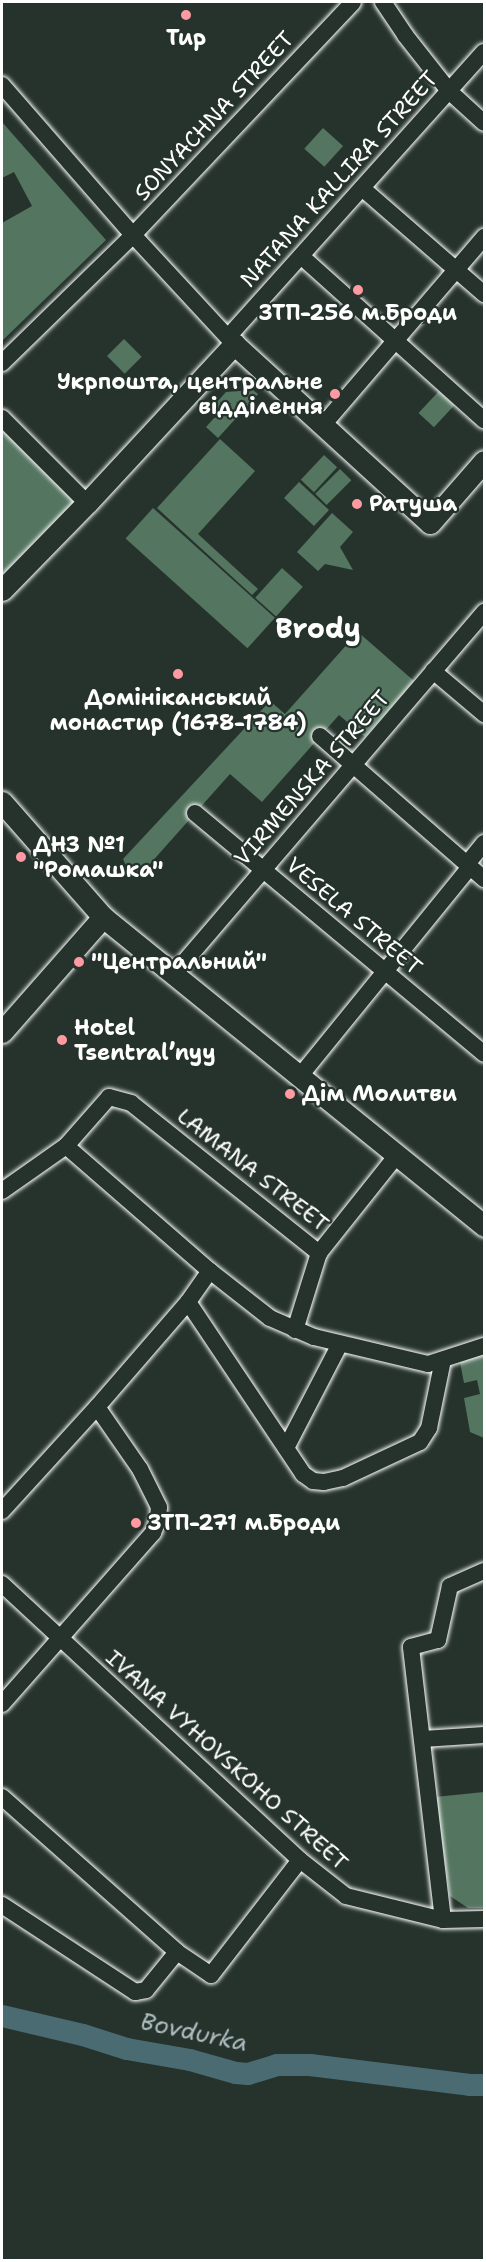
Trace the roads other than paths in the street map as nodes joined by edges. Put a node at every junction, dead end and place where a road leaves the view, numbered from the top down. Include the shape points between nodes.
1 (353, 2) edge
2 (383, 2) edge
3 (484, 52) edge
4 (2, 85) edge
5 (449, 91) junction
6 (484, 123) edge
7 (362, 188) junction
8 (133, 235) junction
9 (484, 237) edge
10 (301, 256) junction
11 (457, 270) junction
12 (484, 294) edge
13 (231, 340) junction
14 (396, 341) junction
15 (2, 363) edge
16 (2, 418) edge
17 (484, 420) edge
18 (323, 425) junction
19 (484, 461) edge
20 (87, 503) junction
21 (2, 590) edge
22 (484, 612) edge
23 (433, 671) junction
24 (484, 714) edge
25 (320, 736) dead end
26 (353, 764) junction
27 (2, 802) edge
28 (195, 813) dead end
29 (484, 843) edge
30 (468, 865) junction
31 (262, 870) junction
32 (484, 879) edge
33 (103, 917) junction
34 (384, 971) junction
35 (174, 974) junction
36 (2, 1032) edge
37 (484, 1054) edge
38 (300, 1076) junction
39 (66, 1146) junction
40 (397, 1155) junction
41 (2, 1191) edge
42 (484, 1226) edge
43 (319, 1252) junction
44 (210, 1271) junction
45 (188, 1302) junction
46 (295, 1330) junction
47 (340, 1344) junction
48 (484, 1346) edge
49 (443, 1360) junction
50 (97, 1407) junction
51 (286, 1448) junction
52 (2, 1511) edge
53 (484, 1570) edge
54 (2, 1584) edge
55 (59, 1637) junction
56 (2, 1704) edge
57 (484, 1735) edge
58 (423, 1739) junction
59 (2, 1797) edge
60 (300, 1860) junction
61 (2, 1905) edge
62 (484, 1919) edge
63 (443, 1920) junction
64 (177, 1952) junction

1 - 8 street, SONYACHNA STREET
2 - 5 street
3 - 5 street, NATANA KALLIRA STREET
4 - 8 street
5 - 6 street
5 - 7 street, NATANA KALLIRA STREET
7 - 10 street, NATANA KALLIRA STREET
7 - 11 street
8 - 13 street
8 - 15 street, SONYACHNA STREET
9 - 11 street
10 - 13 street, NATANA KALLIRA STREET
10 - 14 street
11 - 12 street
11 - 14 street
13 - 18 main road
13 - 20 main road
14 - 17 street
14 - 18 street
16 - 20 street
18 - 19 main road via 430,523
20 - 21 main road
22 - 23 street, VIRMENSKA STREET
23 - 24 street
23 - 26 street, VIRMENSKA STREET
25 - 26 street
26 - 30 street
26 - 31 street, VIRMENSKA STREET
27 - 33 main road
28 - 31 street, VESELA STREET
29 - 30 street
30 - 32 street
30 - 34 street
31 - 34 street, VESELA STREET
31 - 35 street, VIRMENSKA STREET
33 - 35 main road
33 - 36 main road
34 - 37 street, VESELA STREET
34 - 38 street
35 - 38 main road
38 - 40 main road
39 - 41 street
39 - 43 street, LAMANA STREET via 110,1096 131,1103
39 - 44 street
40 - 42 main road
40 - 43 street, LAMANA STREET
43 - 46 street
44 - 45 street
44 - 46 street via 249,1304
45 - 50 street
45 - 51 street
46 - 47 street
47 - 49 street via 428,1364
47 - 51 street
48 - 49 street
49 - 51 street via 429,1428 415,1446 324,1482 303,1474
50 - 52 street
50 - 55 street via 140,1468 159,1507 158,1520 153,1533
53 - 58 street via 450,1586 438,1640 411,1647
54 - 55 street, IVANA VYHOVSKOHO STREET
55 - 56 street
55 - 60 street, IVANA VYHOVSKOHO STREET
57 - 58 street
58 - 63 street
59 - 64 street
60 - 63 street, IVANA VYHOVSKOHO STREET via 346,1896
60 - 64 street via 210,1975
61 - 64 street via 139,1993 146,1990
62 - 63 street, IVANA VYHOVSKOHO STREET

